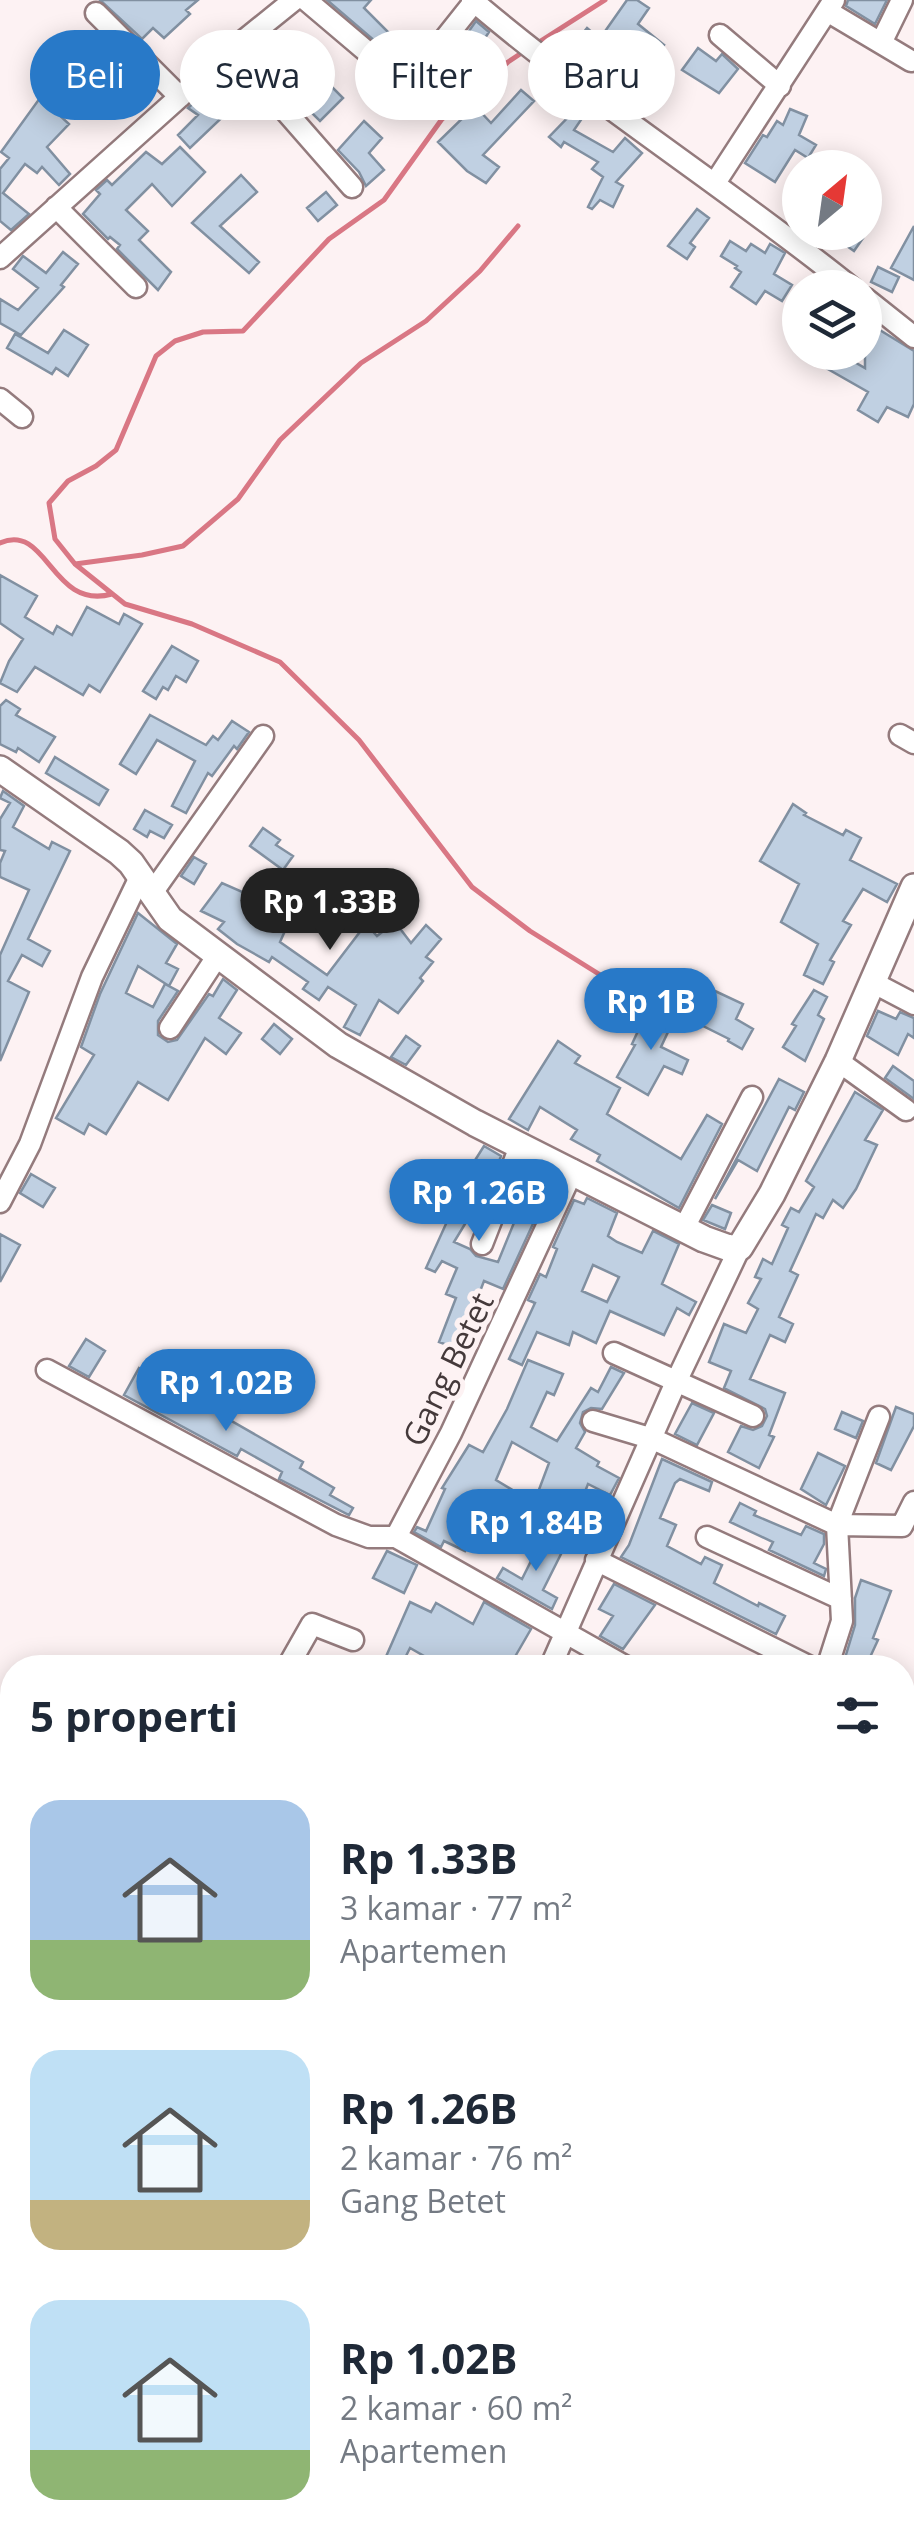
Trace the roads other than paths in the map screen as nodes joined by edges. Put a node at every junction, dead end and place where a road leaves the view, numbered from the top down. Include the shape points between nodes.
1 (294, 0) edge
2 (306, 0) edge
3 (902, 0) edge
4 (473, 1) edge
5 (830, 6) edge
6 (96, 13) dead end
7 (257, 30) edge
8 (451, 30) edge
9 (720, 35) dead end
10 (355, 42) edge
11 (881, 43) junction
12 (910, 61) dead end
13 (780, 86) junction
14 (180, 97) joint
15 (294, 120) edge
16 (714, 183) junction
17 (352, 186) dead end
18 (56, 208) junction
19 (0, 258) edge
20 (828, 270) edge
21 (136, 287) dead end
22 (882, 312) edge
23 (914, 337) edge
24 (0, 398) edge
25 (22, 417) dead end
26 (263, 736) dead end
27 (0, 769) edge
28 (146, 885) junction
29 (912, 897) edge
30 (218, 955) junction
31 (874, 983) junction
32 (914, 1004) edge
33 (170, 1028) dead end
34 (838, 1061) junction
35 (752, 1097) dead end
36 (906, 1110) dead end
37 (521, 1144) junction
38 (572, 1170) junction
39 (0, 1202) edge
40 (684, 1228) junction
41 (482, 1244) dead end
42 (740, 1247) junction
43 (614, 1352) dead end
44 (47, 1370) dead end
45 (676, 1382) junction
46 (753, 1416) dead end
47 (879, 1417) dead end
48 (593, 1420) dead end
49 (652, 1439) junction
50 (914, 1502) edge
51 (836, 1525) junction
52 (396, 1536) junction
53 (707, 1537) dead end
54 (596, 1560) junction
55 (841, 1598) junction
56 (565, 1633) junction
57 (353, 1640) dead end
58 (295, 1655) edge
59 (556, 1655) edge
60 (605, 1655) edge
61 (786, 1655) edge
62 (830, 1655) edge

1 - 7 street
2 - 10 street
3 - 11 street
4 - 8 street
4 - 16 street
5 - 11 street
5 - 13 street
6 - 14 street
9 - 13 street
11 - 12 street
13 - 16 street
14 - 18 street
15 - 17 street
16 - 20 street
18 - 19 street
18 - 21 street
22 - 23 street
24 - 25 street
26 - 28 street
27 - 28 street via 94,832
28 - 30 street via 170,919
28 - 39 street via 92,978 30,1144
29 - 31 street
30 - 33 street
30 - 37 street via 338,1045
31 - 32 street
31 - 34 street
34 - 36 street
34 - 42 street
35 - 40 street
37 - 38 street
37 - 41 street
38 - 40 street
38 - 52 street, Gang Betet
40 - 42 street via 713,1244
42 - 45 street
43 - 45 street
44 - 52 street via 336,1525 356,1534
45 - 46 street
45 - 49 street
47 - 51 street
48 - 49 street
49 - 51 street
49 - 54 street
50 - 51 street via 902,1526
51 - 55 street
52 - 56 street
53 - 55 street
54 - 56 street
54 - 61 street
55 - 62 street via 842,1620
56 - 59 street
56 - 60 street
57 - 58 street via 312,1624

